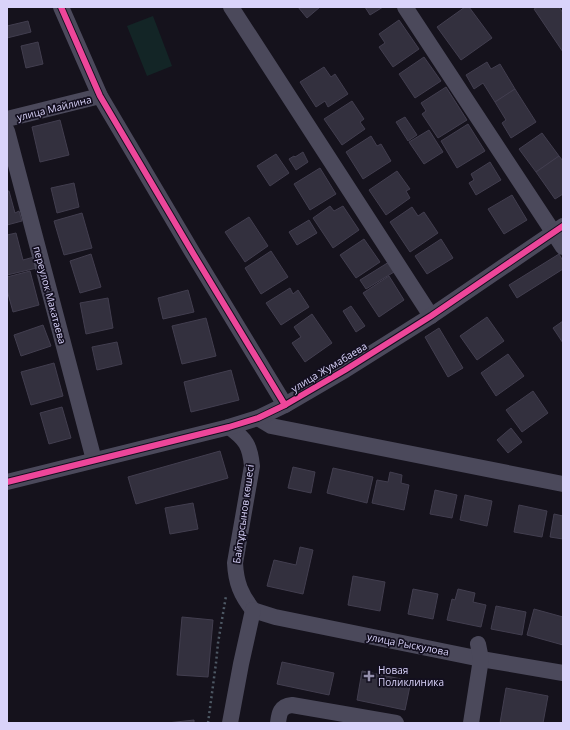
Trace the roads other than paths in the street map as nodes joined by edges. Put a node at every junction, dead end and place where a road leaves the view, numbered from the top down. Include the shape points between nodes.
1 (61, 7) edge
2 (231, 7) edge
3 (405, 7) edge
4 (100, 96) junction
5 (7, 119) edge
6 (7, 131) edge
7 (558, 229) edge
8 (563, 247) edge
9 (431, 316) junction
10 (285, 405) junction
11 (258, 418) junction
12 (229, 427) junction
13 (94, 460) junction
14 (7, 482) edge
15 (563, 484) edge
16 (253, 610) junction
17 (479, 651) junction
18 (563, 673) edge
19 (230, 723) edge
20 (278, 723) edge
21 (396, 723) edge
22 (471, 723) edge

1 - 4 street
2 - 9 street
3 - 7 street
4 - 5 street, улица Майлина
4 - 10 street
6 - 13 street, переулок Макатаева
7 - 8 street
7 - 9 street, улица Жумабаева
9 - 10 street, улица Жумабаева
10 - 11 street, улица Жумабаева
11 - 12 street, улица Жумабаева
11 - 15 street via 271,426
12 - 13 street, улица Жумабаева
12 - 16 street, Байтұрсынов көшесі via 246,442 251,456 252,466 235,563 241,592
13 - 14 street, улица Жумабаева
16 - 17 street, улица Рыскулова via 275,617
16 - 19 street
17 - 18 street, улица Рыскулова
17 - 22 street
20 - 21 street via 280,712 287,705

